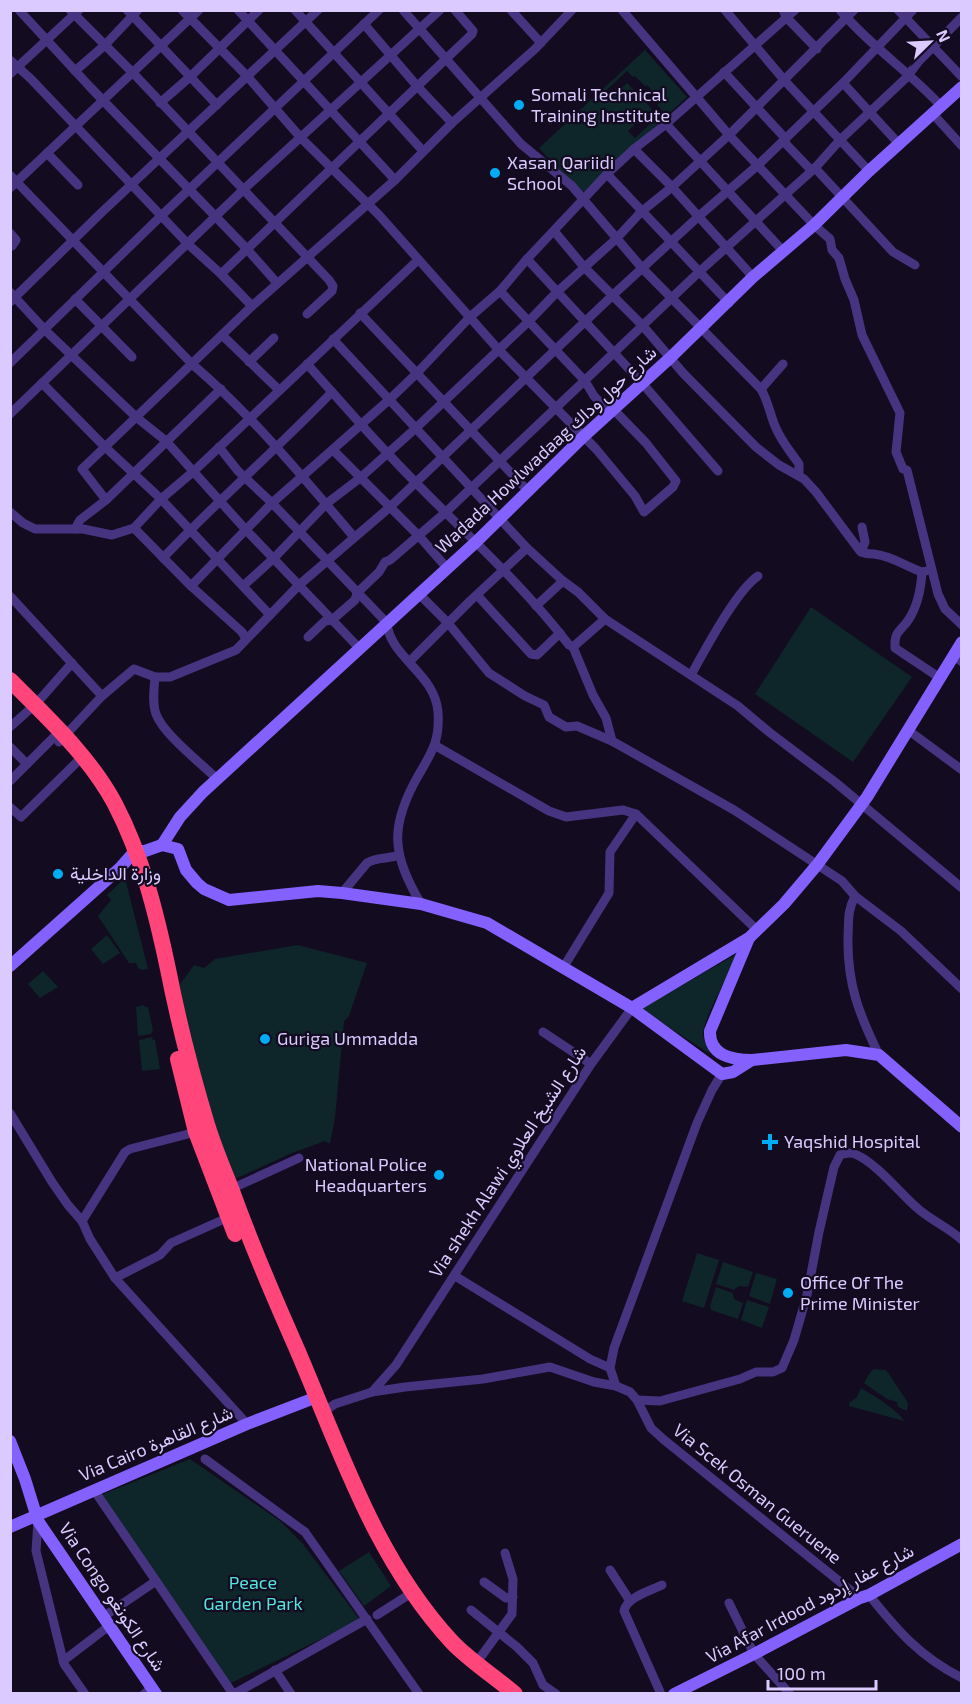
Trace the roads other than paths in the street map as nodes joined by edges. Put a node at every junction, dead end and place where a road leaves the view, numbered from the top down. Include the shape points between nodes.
1 (182, 10) edge
2 (199, 10) edge
3 (238, 10) edge
4 (259, 10) edge
5 (295, 10) edge
6 (318, 10) edge
7 (379, 10) edge
8 (403, 10) edge
9 (440, 10) edge
10 (455, 10) edge
11 (511, 10) edge
12 (572, 10) edge
13 (622, 10) edge
14 (795, 10) edge
15 (854, 10) edge
16 (898, 10) edge
17 (913, 10) edge
18 (950, 10) edge
19 (19, 11) edge
20 (75, 12) edge
21 (132, 12) edge
22 (730, 12) edge
23 (785, 14) edge
24 (843, 14) edge
25 (904, 19) junction
26 (961, 19) edge
27 (10, 20) edge
28 (190, 20) junction
29 (248, 21) junction
30 (306, 22) junction
31 (364, 24) junction
32 (419, 30) junction
33 (47, 41) junction
34 (541, 43) junction
35 (105, 45) junction
36 (162, 45) junction
37 (754, 45) junction
38 (933, 46) junction
39 (219, 48) junction
40 (877, 48) junction
41 (817, 49) junction
42 (275, 51) junction
43 (333, 52) junction
44 (391, 56) junction
45 (445, 59) junction
46 (13, 67) edge
47 (75, 70) junction
48 (724, 72) junction
49 (133, 73) junction
50 (907, 74) junction
51 (191, 76) junction
52 (247, 76) junction
53 (962, 76) edge
54 (303, 81) junction
55 (785, 81) junction
56 (843, 83) junction
57 (361, 84) junction
58 (417, 86) junction
59 (962, 87) edge
60 (695, 97) junction
61 (480, 99) junction
62 (103, 100) junction
63 (160, 103) junction
64 (217, 105) junction
65 (758, 108) junction
66 (276, 109) junction
67 (813, 110) junction
68 (937, 110) junction
69 (331, 111) junction
70 (871, 112) junction
71 (388, 114) junction
72 (452, 123) junction
73 (666, 124) junction
74 (75, 127) junction
75 (189, 132) junction
76 (729, 135) junction
77 (301, 138) junction
78 (785, 138) junction
79 (840, 140) junction
80 (359, 142) junction
81 (900, 145) junction
82 (962, 146) edge
83 (633, 149) junction
84 (423, 151) junction
85 (46, 153) junction
86 (160, 159) junction
87 (699, 162) junction
88 (218, 163) junction
89 (758, 165) junction
90 (332, 168) junction
91 (815, 168) junction
92 (869, 171) junction
93 (608, 174) junction
94 (395, 180) junction
95 (13, 181) edge
96 (78, 185) dead end
97 (131, 185) junction
98 (672, 187) junction
99 (189, 189) junction
100 (244, 189) junction
101 (727, 191) junction
102 (784, 194) junction
103 (841, 198) junction
104 (582, 200) junction
105 (366, 204) junction
106 (641, 212) junction
107 (162, 215) junction
108 (699, 216) junction
109 (216, 218) junction
110 (755, 220) junction
111 (275, 222) junction
112 (814, 225) junction
113 (554, 231) junction
114 (10, 233) edge
115 (616, 238) junction
116 (73, 241) junction
117 (671, 242) junction
118 (188, 244) junction
119 (12, 246) edge
120 (727, 247) junction
121 (246, 248) junction
122 (783, 251) junction
123 (307, 257) junction
124 (527, 259) junction
125 (418, 260) junction
126 (915, 265) dead end
127 (584, 267) junction
128 (642, 268) junction
129 (102, 272) junction
130 (699, 272) junction
131 (221, 274) junction
132 (753, 277) junction
133 (277, 283) junction
134 (500, 291) junction
135 (557, 292) junction
136 (613, 295) junction
137 (12, 297) edge
138 (672, 298) junction
139 (75, 299) junction
140 (131, 299) junction
141 (729, 303) junction
142 (252, 306) junction
143 (360, 313) junction
144 (307, 314) dead end
145 (470, 317) junction
146 (528, 322) junction
147 (586, 323) junction
148 (102, 325) junction
149 (643, 326) junction
150 (701, 329) junction
151 (45, 330) junction
152 (222, 335) junction
153 (274, 338) dead end
154 (333, 339) junction
155 (498, 349) junction
156 (555, 350) junction
157 (614, 353) junction
158 (72, 354) junction
159 (132, 357) dead end
160 (670, 358) junction
161 (249, 362) junction
162 (10, 363) edge
163 (192, 364) junction
164 (307, 364) junction
165 (783, 364) dead end
166 (417, 373) junction
167 (527, 378) junction
168 (585, 381) junction
169 (42, 383) junction
170 (642, 384) junction
171 (220, 389) junction
172 (761, 389) junction
173 (279, 390) junction
174 (332, 392) junction
175 (390, 399) junction
176 (444, 401) junction
177 (556, 406) junction
178 (12, 409) edge
179 (614, 411) junction
180 (136, 417) junction
181 (249, 418) junction
182 (361, 425) junction
183 (416, 428) junction
184 (472, 430) junction
185 (584, 436) junction
186 (166, 441) junction
187 (104, 446) junction
188 (219, 447) junction
189 (277, 449) junction
190 (333, 450) junction
191 (387, 453) junction
192 (444, 458) junction
193 (500, 461) junction
194 (194, 471) junction
195 (718, 471) dead end
196 (134, 472) junction
197 (302, 476) junction
198 (799, 476) junction
199 (246, 477) junction
200 (360, 478) junction
201 (417, 483) junction
202 (472, 489) junction
203 (528, 492) junction
204 (161, 499) junction
205 (106, 500) junction
206 (222, 501) junction
207 (272, 503) junction
208 (326, 504) junction
209 (390, 507) junction
210 (10, 512) edge
211 (446, 512) junction
212 (501, 518) junction
213 (862, 527) dead end
214 (134, 528) junction
215 (75, 529) junction
216 (190, 529) junction
217 (246, 530) junction
218 (299, 531) junction
219 (419, 536) junction
220 (354, 537) junction
221 (476, 542) junction
222 (528, 548) junction
223 (861, 552) junction
224 (163, 558) junction
225 (216, 558) junction
226 (274, 558) junction
227 (327, 561) junction
228 (447, 568) junction
229 (926, 571) junction
230 (504, 572) junction
231 (758, 576) dead end
232 (563, 581) junction
233 (299, 585) junction
234 (191, 586) junction
235 (243, 586) junction
236 (357, 593) junction
237 (418, 594) junction
238 (477, 595) junction
239 (10, 596) edge
240 (536, 606) junction
241 (270, 615) junction
242 (605, 619) junction
243 (332, 620) junction
244 (387, 623) junction
245 (448, 623) junction
246 (962, 625) edge
247 (560, 633) junction
248 (308, 637) dead end
249 (246, 639) junction
250 (962, 642) edge
251 (573, 647) junction
252 (360, 649) junction
253 (958, 659) edge
254 (410, 661) junction
255 (72, 663) junction
256 (691, 675) junction
257 (155, 677) junction
258 (940, 678) junction
259 (10, 680) edge
260 (10, 690) edge
261 (102, 696) junction
262 (32, 707) junction
263 (10, 727) edge
264 (908, 730) junction
265 (59, 738) junction
266 (612, 741) junction
267 (436, 746) junction
268 (10, 747) edge
269 (77, 762) junction
270 (27, 764) junction
271 (962, 770) edge
272 (217, 779) junction
273 (10, 781) edge
274 (861, 804) junction
275 (10, 807) edge
276 (636, 814) junction
277 (162, 845) junction
278 (399, 855) junction
279 (136, 857) junction
280 (817, 865) junction
281 (962, 888) edge
282 (342, 893) junction
283 (855, 896) junction
284 (422, 904) junction
285 (753, 934) junction
286 (10, 966) edge
287 (563, 968) junction
288 (163, 970) junction
289 (10, 977) edge
290 (962, 989) edge
291 (633, 1008) junction
292 (543, 1032) dead end
293 (879, 1055) junction
294 (752, 1060) junction
295 (591, 1064) junction
296 (722, 1074) junction
297 (10, 1113) edge
298 (962, 1127) edge
299 (196, 1131) junction
300 (300, 1158) dead end
301 (216, 1170) junction
302 (231, 1189) junction
303 (229, 1217) junction
304 (82, 1221) junction
305 (962, 1240) edge
306 (455, 1276) junction
307 (115, 1278) junction
308 (610, 1368) junction
309 (616, 1386) junction
310 (372, 1392) junction
311 (637, 1400) junction
312 (320, 1405) junction
313 (248, 1424) junction
314 (10, 1441) edge
315 (205, 1459) dead end
316 (94, 1490) junction
317 (38, 1518) junction
318 (10, 1527) edge
319 (962, 1544) edge
320 (505, 1552) dead end
321 (610, 1570) dead end
322 (156, 1581) junction
323 (484, 1582) dead end
324 (662, 1585) dead end
325 (409, 1594) junction
326 (864, 1596) junction
327 (513, 1597) junction
328 (630, 1601) junction
329 (729, 1604) dead end
330 (471, 1610) dead end
331 (377, 1615) dead end
332 (367, 1619) junction
333 (106, 1622) junction
334 (500, 1632) junction
335 (754, 1654) junction
336 (63, 1661) junction
337 (474, 1666) junction
338 (275, 1670) junction
339 (962, 1678) edge
340 (151, 1692) edge
341 (417, 1693) edge
342 (85, 1694) edge
343 (234, 1694) edge
344 (291, 1694) edge
345 (500, 1694) edge
346 (515, 1694) edge
347 (556, 1694) edge
348 (661, 1694) edge
349 (674, 1694) edge
350 (790, 1694) edge

1 - 28 street
2 - 28 street
3 - 29 street
4 - 29 street
5 - 30 street
6 - 30 street
7 - 31 street
8 - 32 street
9 - 32 street
10 - 45 street via 473,31
11 - 34 street
12 - 34 street
13 - 60 street
14 - 23 street
15 - 24 street
16 - 25 street
17 - 25 street
18 - 26 street
19 - 27 street
19 - 33 street
20 - 33 street
20 - 35 street
21 - 35 street
21 - 36 street
22 - 37 street
23 - 37 street
23 - 41 street
24 - 40 street
24 - 41 street
25 - 38 street
25 - 40 street
26 - 38 street
28 - 36 street
28 - 39 street
29 - 39 street
29 - 42 street
30 - 42 street
30 - 43 street
31 - 43 street
31 - 44 street
32 - 44 street
32 - 45 street
33 - 46 street
33 - 47 street
34 - 61 street
35 - 47 street
35 - 49 street
36 - 49 street
36 - 51 street
37 - 48 street
37 - 55 street
38 - 50 street
38 - 53 street
39 - 51 street
39 - 52 street
40 - 50 street
40 - 56 street
41 - 55 street
42 - 52 street
42 - 54 street
43 - 54 street
43 - 57 street
44 - 57 street
44 - 58 street
45 - 58 street
45 - 61 street
46 - 74 street via 32,79
47 - 62 street
48 - 60 street
48 - 65 street
49 - 62 street
49 - 63 street
50 - 68 street via 924,87
50 - 70 street
51 - 63 street
51 - 64 street
52 - 64 street
52 - 66 street
54 - 66 street
54 - 69 street
55 - 65 street
55 - 67 street
56 - 67 street
56 - 70 street
57 - 69 street
57 - 71 street
58 - 71 street
58 - 72 street
59 - 68 street, Wadada Howlwadaag شارع حول وداك
60 - 73 street
60 - 76 street
61 - 72 street
61 - 104 street via 521,144 572,186
62 - 74 street
62 - 86 street
63 - 75 street
64 - 75 street
65 - 76 street
65 - 78 street
66 - 77 street
66 - 88 street
67 - 78 street
67 - 79 street
68 - 81 street, Wadada Howlwadaag شارع حول وداك
68 - 82 street
69 - 77 street
69 - 80 street
70 - 79 street
70 - 81 street
71 - 80 street
71 - 84 street
72 - 84 street
73 - 83 street
73 - 87 street
74 - 85 street
74 - 97 street
75 - 86 street
75 - 88 street
76 - 87 street
76 - 89 street
77 - 90 street
77 - 100 street
78 - 89 street
78 - 91 street via 810,170
79 - 91 street
79 - 92 street
80 - 90 street
80 - 94 street
81 - 92 street, Wadada Howlwadaag شارع حول وداك
83 - 93 street
83 - 98 street
84 - 94 street
85 - 95 street
85 - 96 street
86 - 97 street
86 - 99 street
87 - 98 street
87 - 101 street
88 - 99 street
88 - 100 street
89 - 101 street
89 - 102 street
90 - 105 street
90 - 111 street
91 - 102 street
91 - 103 street
92 - 103 street, Wadada Howlwadaag شارع حول وداك
93 - 104 street
93 - 106 street
94 - 105 street
95 - 116 street
97 - 107 street
97 - 116 street
98 - 106 street
98 - 108 street
99 - 107 street
99 - 109 street
100 - 109 street
100 - 111 street
101 - 108 street
101 - 110 street
102 - 110 street
102 - 112 street
103 - 112 street, Wadada Howlwadaag شارع حول وداك
103 - 126 street via 893,252
104 - 113 street
104 - 115 street
105 - 123 street
105 - 125 street
106 - 115 street
106 - 117 street
107 - 118 street
107 - 129 street
108 - 117 street
108 - 120 street
109 - 118 street
109 - 121 street
110 - 120 street
110 - 122 street
111 - 121 street
111 - 123 street
112 - 122 street, Wadada Howlwadaag شارع حول وداك
112 - 229 street via 830,239 839,258 862,335 900,413 896,452 900,466 907,470
113 - 124 street
113 - 127 street
114 - 119 street via 16,240
115 - 127 street
115 - 128 street
116 - 129 street
116 - 137 street
117 - 128 street
117 - 130 street
118 - 131 street
118 - 140 street
120 - 130 street
120 - 132 street
121 - 131 street
121 - 133 street
122 - 132 street, Wadada Howlwadaag شارع حول وداك
123 - 133 street
123 - 144 street via 333,286
124 - 134 street
124 - 135 street
125 - 143 street
125 - 145 street
127 - 135 street
127 - 136 street
128 - 136 street
128 - 138 street
129 - 139 street
129 - 140 street
130 - 138 street
130 - 141 street
131 - 142 street
132 - 141 street, Wadada Howlwadaag شارع حول وداك
133 - 142 street
134 - 145 street
134 - 146 street
135 - 146 street
135 - 147 street
136 - 147 street
136 - 149 street
137 - 151 street
138 - 149 street
138 - 150 street
139 - 148 street
139 - 151 street
140 - 148 street
140 - 163 street
141 - 150 street, Wadada Howlwadaag شارع حول وداك
142 - 152 street
143 - 154 street
143 - 166 street
145 - 155 street
145 - 166 street
146 - 155 street
146 - 156 street
147 - 156 street
147 - 157 street
148 - 158 street
148 - 159 street
149 - 157 street
149 - 160 street
150 - 160 street, Wadada Howlwadaag شارع حول وداك
150 - 172 street
151 - 158 street
151 - 162 street
152 - 161 street
152 - 163 street
153 - 161 street
154 - 164 street
154 - 175 street
155 - 167 street
155 - 176 street
156 - 167 street
156 - 168 street
157 - 168 street
157 - 170 street
158 - 169 street
158 - 180 street
160 - 170 street, Wadada Howlwadaag شارع حول وداك
160 - 198 street via 756,447
161 - 173 street
163 - 171 street
163 - 180 street
164 - 173 street
164 - 174 street
165 - 172 street
166 - 175 street
166 - 176 street
167 - 177 street
167 - 184 street
168 - 177 street
168 - 179 street via 608,411
169 - 178 street
169 - 187 street
170 - 179 street, Wadada Howlwadaag شارع حول وداك
170 - 195 street
171 - 181 street
171 - 186 street
172 - 198 street via 775,427 799,464
173 - 181 street
174 - 182 street
174 - 189 street
175 - 182 street
175 - 183 street
176 - 183 street
176 - 184 street
177 - 185 street
177 - 193 street
179 - 185 street, Wadada Howlwadaag شارع حول وداك
179 - 185 street via 676,481 661,498 644,512 616,471
180 - 186 street
180 - 187 street
181 - 188 street
181 - 189 street
182 - 190 street
182 - 191 street
183 - 191 street
183 - 192 street
184 - 192 street
184 - 193 street
185 - 203 street, Wadada Howlwadaag شارع حول وداك
186 - 194 street
186 - 196 street
187 - 196 street
187 - 205 street via 82,470
188 - 194 street
188 - 199 street
189 - 197 street
189 - 199 street
190 - 197 street
190 - 200 street
191 - 200 street
191 - 201 street
192 - 201 street
192 - 202 street
193 - 202 street
193 - 203 street
194 - 204 street
194 - 206 street
196 - 204 street
196 - 205 street
197 - 207 street
197 - 208 street
198 - 223 street via 816,492
199 - 206 street
199 - 207 street
200 - 208 street
200 - 209 street
201 - 209 street
201 - 211 street
202 - 211 street
202 - 212 street
203 - 212 street, Wadada Howlwadaag شارع حول وداك
204 - 214 street
204 - 216 street
205 - 215 street via 80,520
206 - 216 street
206 - 217 street
207 - 217 street
207 - 218 street
208 - 218 street
208 - 220 street
209 - 219 street
209 - 220 street
210 - 215 street via 35,529
211 - 219 street
211 - 221 street
212 - 221 street, Wadada Howlwadaag شارع حول وداك
212 - 222 street
213 - 223 street via 865,542
214 - 215 street via 112,535
214 - 224 street
216 - 224 street
216 - 225 street
217 - 225 street
217 - 226 street
218 - 226 street
218 - 227 street
219 - 228 street
219 - 236 street via 385,562
220 - 227 street
221 - 228 street, Wadada Howlwadaag شارع حول وداك
221 - 230 street
222 - 230 street
222 - 232 street
223 - 229 street via 891,557
224 - 234 street
225 - 234 street
225 - 235 street
226 - 233 street
226 - 235 street
227 - 233 street
227 - 236 street
228 - 237 street, Wadada Howlwadaag شارع حول وداك
229 - 246 street via 945,609
229 - 258 street via 908,621 896,632 895,648
230 - 238 street
230 - 240 street
231 - 256 street via 748,584
232 - 240 street
232 - 242 street
233 - 241 street
233 - 243 street
234 - 249 street
235 - 241 street
236 - 243 street via 355,600
236 - 244 street
237 - 244 street, Wadada Howlwadaag شارع حول وداك
237 - 245 street
238 - 245 street
238 - 247 street via 531,654 537,655
239 - 255 street
240 - 247 street
241 - 249 street
242 - 251 street
242 - 256 street
243 - 248 street via 325,621
243 - 252 street
244 - 252 street, Wadada Howlwadaag شارع حول وداك
244 - 254 street via 388,633
245 - 254 street
245 - 266 street via 489,673 544,705 549,717 566,727 577,726
247 - 251 street
249 - 257 street via 236,650 181,673
250 - 253 street
251 - 266 street via 606,717
252 - 272 street, Wadada Howlwadaag شارع حول وداك
253 - 258 street
254 - 267 street via 436,700
255 - 261 street
255 - 262 street
256 - 274 street via 738,706
257 - 261 street via 134,669
257 - 272 street via 154,700 159,721
258 - 264 street
259 - 262 highway
260 - 262 highway
261 - 265 street
262 - 263 street
262 - 265 highway
264 - 271 street
264 - 274 street
265 - 269 highway
265 - 270 street
265 - 279 highway via 86,761 115,804
266 - 280 street via 734,810
267 - 276 street via 566,817 623,810
267 - 278 street via 402,807
268 - 270 street
269 - 275 street via 21,817
269 - 279 highway
270 - 273 street
272 - 277 street, Wadada Howlwadaag شارع حول وداك via 180,817
274 - 280 street
274 - 281 street
276 - 285 street
276 - 287 street via 610,852 609,893
277 - 279 street
277 - 282 street via 178,849 186,870 204,889 229,900
278 - 282 street via 372,860
278 - 284 street via 404,874
279 - 286 street
279 - 288 highway
279 - 289 street
280 - 283 street via 843,881
280 - 285 street
282 - 284 street
283 - 290 street via 901,931
283 - 293 street via 848,910 849,968 860,1015
284 - 287 street via 487,923
285 - 291 street
285 - 294 street via 710,1031 713,1048 723,1055
287 - 291 street
288 - 299 highway
288 - 301 highway
291 - 295 street, Via shekh Alawi شارع الشيخ العلاوي
291 - 296 street
292 - 295 street
293 - 294 street via 846,1050
293 - 298 street
294 - 296 street
295 - 306 street, Via shekh Alawi شارع الشيخ العلاوي
296 - 308 street via 674,1181
297 - 304 street via 52,1182
299 - 301 highway
299 - 304 street via 125,1152
300 - 302 street
301 - 302 highway
301 - 303 highway
302 - 312 highway
303 - 307 street via 171,1243 160,1255
303 - 312 highway
304 - 307 street
305 - 311 street via 918,1209 857,1154 840,1155 834,1167 807,1295 782,1368 660,1401
306 - 308 street
306 - 310 street, Via shekh Alawi شارع الشيخ العلاوي via 396,1365
307 - 313 street
308 - 309 street
309 - 310 street, Via Cairo شارع القاهرة via 550,1367
309 - 311 street, Via Scek Osman Gueruene
310 - 312 street, Via Cairo شارع القاهرة
311 - 326 street, Via Scek Osman Gueruene via 651,1428 663,1439
312 - 313 street, Via Cairo شارع القاهرة
312 - 325 highway via 373,1543
313 - 316 street, Via Cairo شارع القاهرة
314 - 317 street
315 - 332 street via 305,1532
316 - 317 street, Via Cairo شارع القاهرة
316 - 322 street
317 - 318 street, Via Cairo شارع القاهرة
317 - 333 street, Via Congo شارع الكونغو
317 - 336 street, Via Congo شارع الكونغو via 36,1551
319 - 326 street, Via Afar Irdood شارع عفار إردود
320 - 327 street via 513,1579
321 - 328 street
322 - 333 street
322 - 343 street
323 - 327 street via 506,1598
324 - 328 street
325 - 331 street
325 - 337 highway via 440,1641
326 - 335 street, Via Afar Irdood شارع عفار إردود
326 - 339 street, Via Scek Osman Gueruene via 919,1652
327 - 334 street via 512,1614
328 - 348 street via 624,1611
329 - 335 street
330 - 334 street
332 - 338 street
332 - 341 street
333 - 336 street
333 - 340 street, Via Congo شارع الكونغو
334 - 337 street
334 - 347 street via 533,1663 543,1685
335 - 349 street, Via Afar Irdood شارع عفار إردود
335 - 350 street
336 - 342 street, Via Congo شارع الكونغو
337 - 345 highway
337 - 346 highway
338 - 343 street
338 - 344 street

